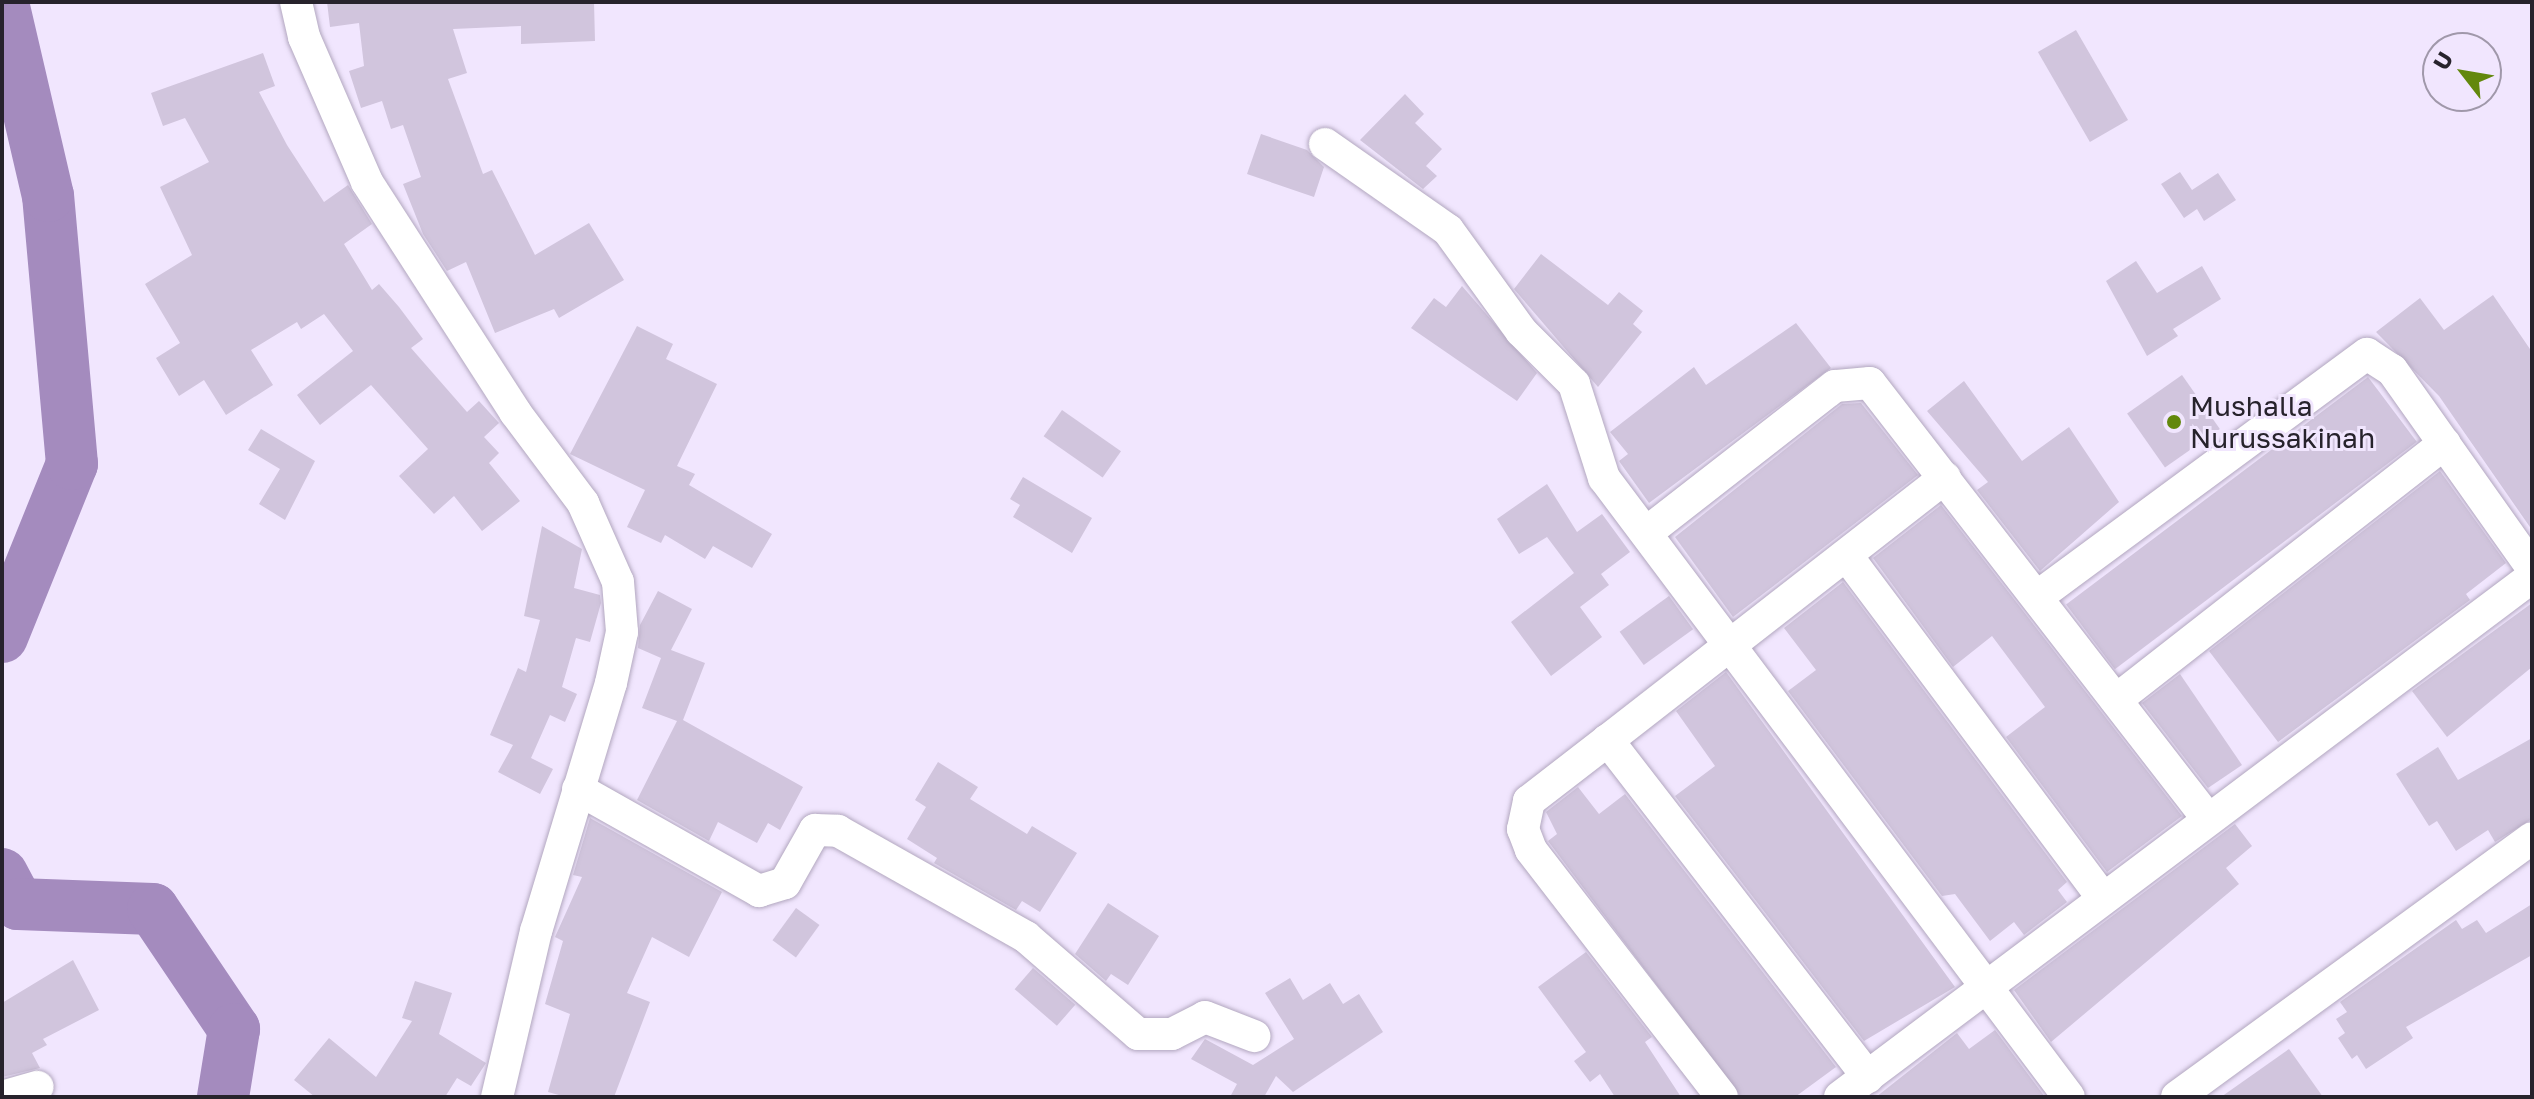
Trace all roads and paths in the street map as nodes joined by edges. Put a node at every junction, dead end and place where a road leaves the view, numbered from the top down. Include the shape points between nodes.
1 (296, 2) edge
2 (1325, 144) dead end
3 (2445, 443) junction
4 (1945, 478) junction
5 (1646, 533) junction
6 (1847, 556) junction
7 (2532, 568) edge
8 (2532, 577) edge
9 (2037, 597) junction
10 (1731, 647) junction
11 (2116, 700) junction
12 (1608, 740) junction
13 (578, 789) junction
14 (2208, 819) junction
15 (2532, 838) edge
16 (2102, 897) junction
17 (1989, 986) junction
18 (1254, 1036) dead end
19 (1868, 1077) junction
20 (38, 1087) dead end
21 (2, 1097) edge
22 (497, 1097) edge
23 (1722, 1097) edge
24 (1840, 1097) edge
25 (2069, 1097) edge
26 (2177, 1097) edge

1 - 13 street via 314,63 367,182 605,539 622,632
2 - 5 street via 1466,249 1521,331 1574,384 1604,478
3 - 7 street
3 - 9 street via 2383,359 2367,354
3 - 11 street
4 - 5 street via 1883,392 1848,381
4 - 6 street
4 - 9 street
5 - 10 street
6 - 10 street
6 - 16 street
8 - 14 street
9 - 11 street
10 - 12 street
10 - 17 street
11 - 14 street
12 - 19 street
12 - 23 street via 1529,801 1523,829 1531,850
13 - 18 street via 759,891 785,883 815,830 838,831 1026,937 1138,1034 1172,1034 1205,1017
13 - 22 street
14 - 16 street
15 - 26 street
16 - 17 street
17 - 19 street
17 - 25 street
19 - 24 street
20 - 21 street

